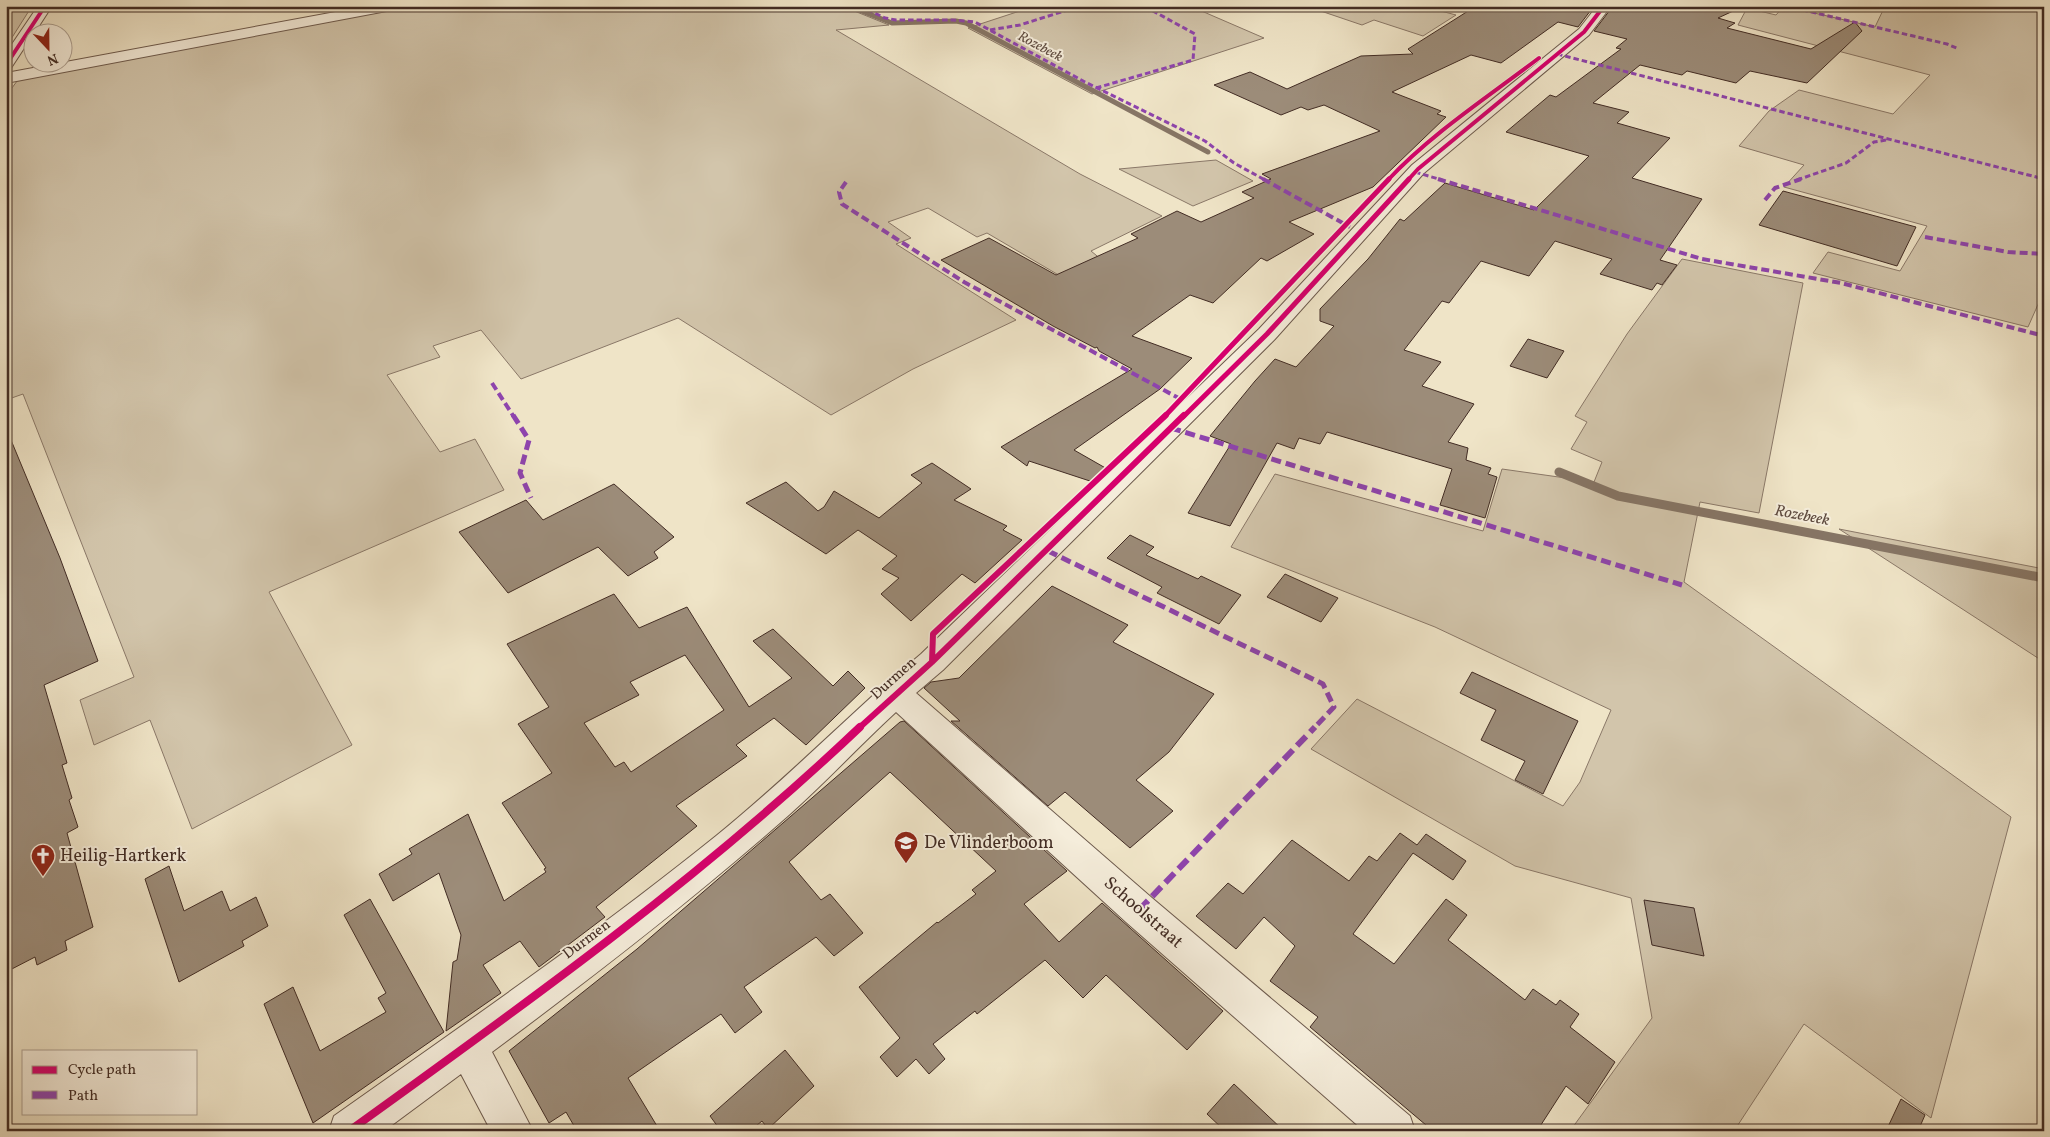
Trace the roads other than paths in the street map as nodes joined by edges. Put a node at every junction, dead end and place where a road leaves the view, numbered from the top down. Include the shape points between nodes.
1 (45, 6) edge
2 (392, 6) edge
3 (1604, 6) edge
4 (6, 65) edge
5 (6, 78) edge
6 (893, 694) junction
7 (467, 1046) junction
8 (349, 1131) edge
9 (513, 1131) edge
10 (1395, 1131) edge

1 - 4 street
2 - 5 street
3 - 6 street, Durmen via 1584,32 1418,169 1267,334 1048,551 932,662
6 - 7 street, Durmen via 779,803 641,915
6 - 10 street, Schoolstraat via 915,709 1139,910
7 - 8 street, Durmen
7 - 9 street

